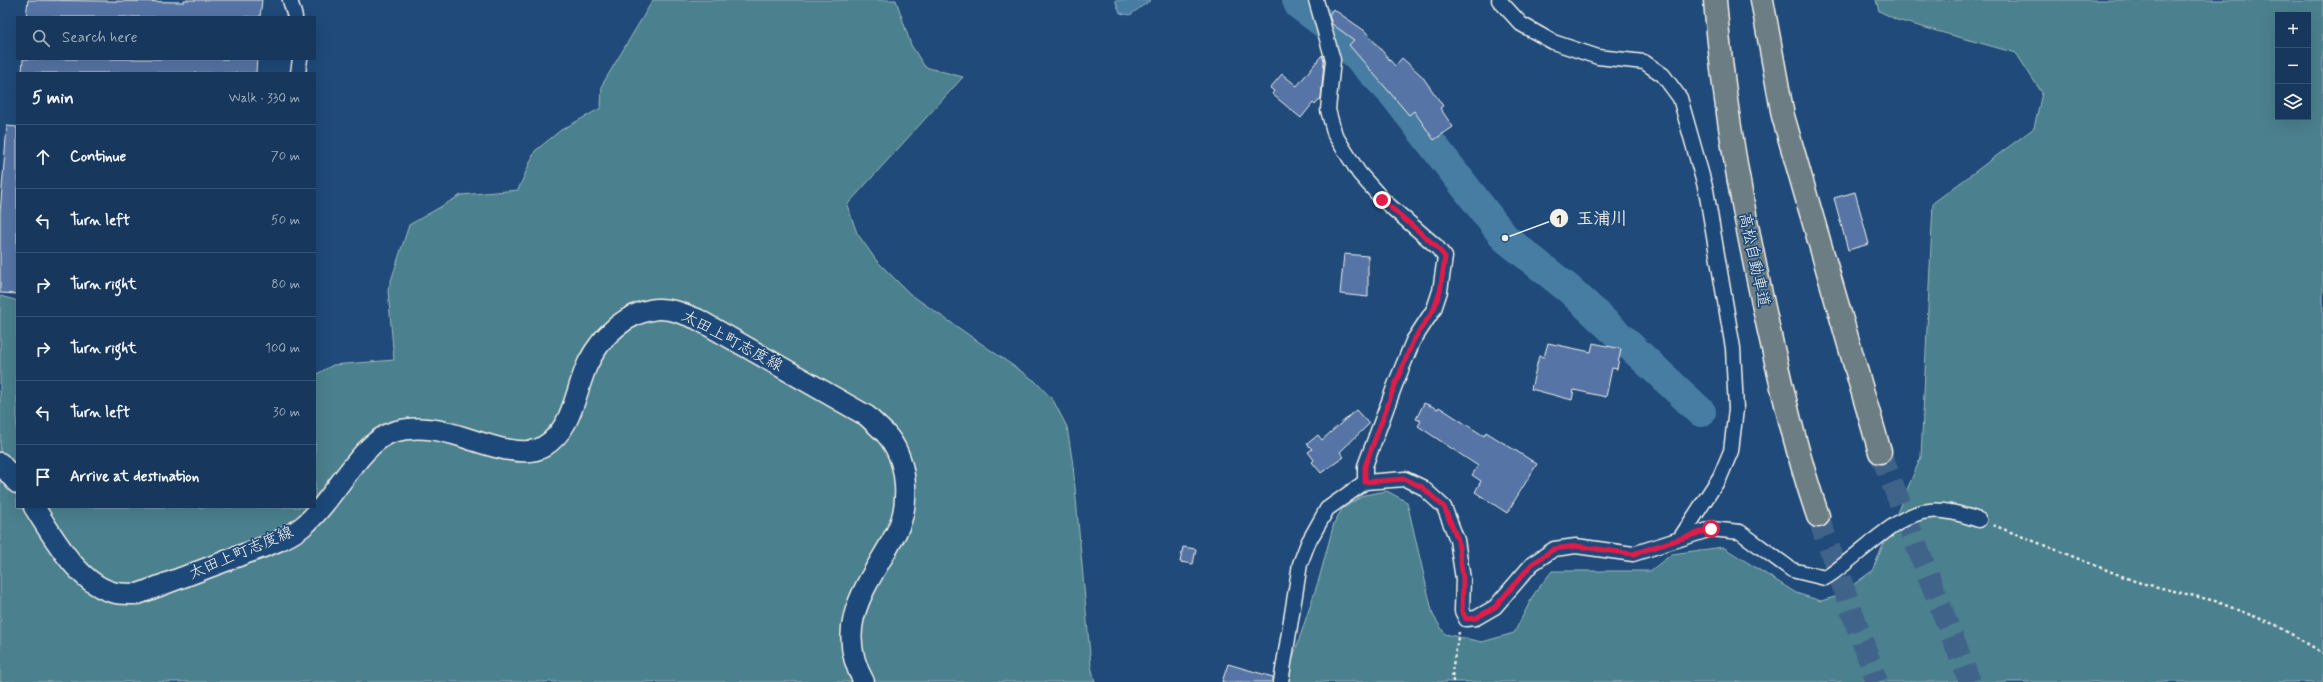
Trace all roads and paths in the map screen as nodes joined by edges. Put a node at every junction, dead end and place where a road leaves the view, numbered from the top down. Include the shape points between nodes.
1 (290, 0) edge
2 (1316, 0) edge
3 (1499, 0) edge
4 (1715, 0) edge
5 (1762, 0) edge
6 (295, 16) edge
7 (300, 60) edge
8 (298, 72) edge
9 (1880, 452) tunnel mouth
10 (0, 463) edge
11 (16, 482) edge
12 (1365, 482) junction
13 (35, 508) edge
14 (1818, 516) tunnel mouth
15 (1980, 520) joint
16 (1681, 537) junction
17 (1462, 611) junction
18 (2323, 653) edge
19 (864, 682) edge
20 (1281, 682) edge
21 (1453, 682) edge

1 - 6 street
2 - 12 street via 1333,60 1328,110 1335,135 1358,173 1382,200 1436,246 1445,257 1440,291 1434,309 1413,341 1395,385 1365,466
3 - 16 street via 1521,24 1553,42 1598,57 1644,62 1664,75 1680,98 1706,190 1733,348 1736,409 1731,451 1720,477
4 - 14 highway, 高松自動車道 via 1721,68 1748,237 1804,476
5 - 9 highway via 1783,116
7 - 8 street
10 - 11 main road
12 - 17 street via 1405,479 1422,487 1444,507 1458,540 1463,579
12 - 20 street via 1327,509 1308,543 1300,564
13 - 19 main road, 太田上町志度線 via 73,564 93,583 115,593 138,594 277,541 302,528 322,509 370,446 392,432 417,428 444,432 519,451 541,448 560,434 572,412 588,364 611,331 639,314 657,309 676,311 697,319 867,416 886,434 898,456 905,481 904,507 897,532 857,602 852,626 852,650 857,671
15 - 16 street via 1956,513 1929,510 1920,512 1898,523 1825,578 1792,570 1740,532 1711,529
15 - 18 path via 2137,582 2222,604 2276,625
16 - 17 street via 1633,554 1576,546 1554,549 1532,564 1495,607 1476,618 1466,619
17 - 21 path via 1452,671

